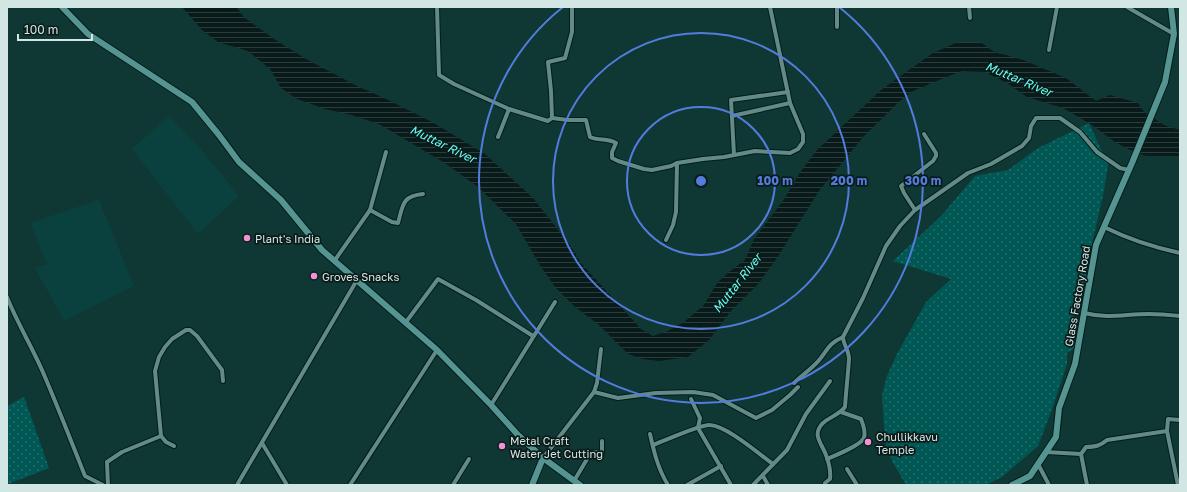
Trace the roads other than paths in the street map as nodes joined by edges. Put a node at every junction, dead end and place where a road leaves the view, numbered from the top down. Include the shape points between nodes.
1 (62, 7) edge
2 (437, 7) edge
3 (572, 7) edge
4 (770, 7) edge
5 (837, 7) edge
6 (969, 7) edge
7 (1057, 7) edge
8 (1127, 7) edge
9 (1170, 7) edge
10 (970, 18) dead end
11 (837, 27) dead end
12 (1174, 34) junction
13 (1049, 50) dead end
14 (788, 92) junction
15 (790, 104) junction
16 (509, 108) junction
17 (732, 116) junction
18 (552, 118) junction
19 (924, 134) dead end
20 (498, 137) dead end
21 (386, 152) dead end
22 (734, 155) junction
23 (677, 163) junction
24 (1129, 170) junction
25 (424, 194) dead end
26 (370, 210) junction
27 (915, 210) junction
28 (1104, 227) junction
29 (666, 240) dead end
30 (1180, 253) edge
31 (335, 260) junction
32 (357, 280) junction
33 (7, 297) edge
34 (555, 302) dead end
35 (1084, 313) junction
36 (1180, 316) edge
37 (406, 322) junction
38 (533, 336) junction
39 (843, 337) junction
40 (601, 349) dead end
41 (437, 350) junction
42 (223, 381) dead end
43 (830, 381) dead end
44 (794, 383) dead end
45 (798, 387) dead end
46 (594, 392) junction
47 (691, 399) dead end
48 (491, 405) junction
49 (841, 412) junction
50 (1180, 420) edge
51 (698, 428) junction
52 (1166, 431) junction
53 (650, 434) dead end
54 (161, 436) junction
55 (602, 441) dead end
56 (262, 443) junction
57 (653, 445) junction
58 (174, 446) dead end
59 (1046, 452) junction
60 (1081, 454) junction
61 (543, 458) junction
62 (468, 459) dead end
63 (828, 459) junction
64 (773, 464) junction
65 (1038, 464) junction
66 (721, 466) junction
67 (846, 469) dead end
68 (764, 476) junction
69 (574, 481) junction
70 (103, 485) edge
71 (108, 485) edge
72 (236, 485) edge
73 (287, 485) edge
74 (350, 485) edge
75 (453, 485) edge
76 (532, 485) edge
77 (580, 485) edge
78 (668, 485) edge
79 (687, 485) edge
80 (731, 485) edge
81 (753, 485) edge
82 (768, 485) edge
83 (825, 485) edge
84 (857, 485) edge
85 (1012, 485) edge
86 (1049, 485) edge
87 (1087, 485) edge
88 (1178, 485) edge

1 - 31 street via 88,34 192,102 239,162 280,200 322,250
2 - 16 street via 439,75
3 - 18 street via 572,32 565,58 548,62
4 - 14 street
5 - 11 street
6 - 10 street
7 - 13 street
8 - 12 street
9 - 12 street, Glass Factory Road
12 - 24 street, Glass Factory Road via 1165,82
14 - 15 street
14 - 17 street via 731,100
15 - 17 street
15 - 22 street via 803,134 803,142 798,149 790,153 755,151
16 - 18 street via 548,121
16 - 20 street
17 - 22 street
18 - 23 street via 586,120 590,137 616,143 612,158 618,161 644,170
19 - 27 street via 936,153 934,161 901,186
21 - 26 street
22 - 23 street
23 - 29 street via 676,212
24 - 27 street via 1120,168 1097,152 1080,132 1060,118 1036,118 1031,126 1029,138 1022,146 991,164 968,173
24 - 28 street, Glass Factory Road
25 - 26 street via 412,195 404,203 398,223
26 - 31 street
27 - 39 street via 886,246
28 - 30 street via 1127,238
28 - 35 street, Glass Factory Road via 1096,245
31 - 32 street
32 - 37 street
32 - 56 street
33 - 70 street via 45,377 85,476
34 - 38 street
35 - 36 street via 1099,316
35 - 59 street, Glass Factory Road via 1075,364 1059,408 1056,438
37 - 38 street via 438,278
37 - 41 street
38 - 48 street
39 - 44 street via 827,348 820,359
39 - 49 street via 849,357 845,407
40 - 46 street
41 - 48 street
41 - 74 street
42 - 54 street via 222,370 190,330 172,339 159,357 155,371
43 - 64 street via 806,414 791,445
45 - 46 street via 772,410 756,418 713,395 693,392 656,393 618,398
46 - 61 street
47 - 51 street via 700,418
48 - 61 street
49 - 63 street via 823,423 818,431 818,438
49 - 63 street via 860,419 865,432 864,438
50 - 52 street via 1168,419
51 - 57 street
51 - 64 street via 709,425 718,427
51 - 66 street
52 - 60 street via 1108,440 1096,447 1086,447
52 - 88 street
53 - 57 street
54 - 58 street
54 - 71 street via 122,452 107,462
55 - 69 street via 602,453 590,454
56 - 72 street
56 - 73 street
57 - 78 street via 663,478
59 - 60 street
59 - 65 street, Glass Factory Road
60 - 87 street
61 - 69 street
61 - 76 street
62 - 75 street
63 - 83 street via 830,479
64 - 68 street
65 - 85 street, Glass Factory Road via 1030,476
65 - 86 street
66 - 79 street
66 - 80 street
67 - 84 street
68 - 81 street
68 - 82 street
69 - 77 street

